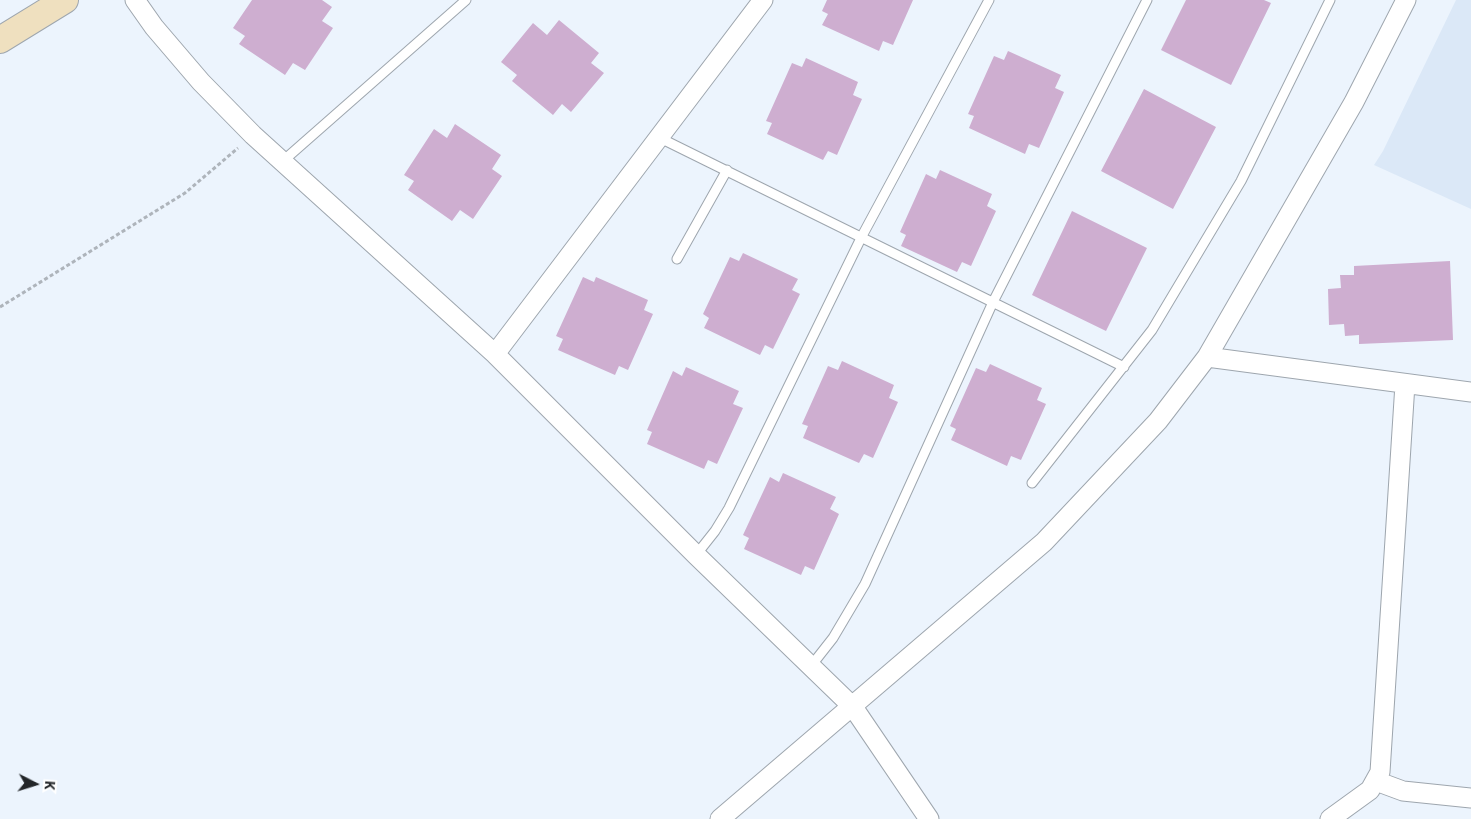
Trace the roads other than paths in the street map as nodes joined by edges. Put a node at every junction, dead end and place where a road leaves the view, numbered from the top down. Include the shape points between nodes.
1 (65, 0) edge
2 (135, 0) edge
3 (466, 0) edge
4 (763, 0) edge
5 (989, 0) edge
6 (1147, 0) edge
7 (1330, 0) edge
8 (1406, 0) edge
9 (0, 40) edge
10 (658, 137) junction
11 (283, 161) junction
12 (727, 170) junction
13 (862, 236) junction
14 (677, 259) dead end
15 (993, 302) junction
16 (495, 354) junction
17 (1207, 357) junction
18 (1124, 367) junction
19 (1406, 384) junction
20 (1471, 392) edge
21 (1032, 483) dead end
22 (696, 555) junction
23 (811, 666) junction
24 (853, 707) junction
25 (1376, 782) junction
26 (1471, 798) edge
27 (1356, 800) junction
28 (720, 819) edge
29 (929, 819) edge
30 (1330, 819) edge
31 (1355, 819) edge

1 - 9 street
2 - 11 street via 201,82
3 - 11 lane
4 - 10 street
5 - 13 lane
6 - 15 lane
7 - 18 lane via 1241,181 1152,330
8 - 17 street via 1354,102
10 - 12 lane
10 - 16 street
11 - 16 street
12 - 13 lane
12 - 14 lane
13 - 15 lane
13 - 22 lane via 729,508
15 - 18 lane
15 - 23 lane via 865,584 838,632
16 - 22 street
17 - 19 street
17 - 24 street via 1158,421 1044,542
18 - 21 lane
19 - 20 street
19 - 25 street via 1382,751
22 - 23 street
23 - 24 street
24 - 28 street
24 - 29 street
25 - 26 street via 1403,791
25 - 27 street
27 - 30 street
27 - 31 street

